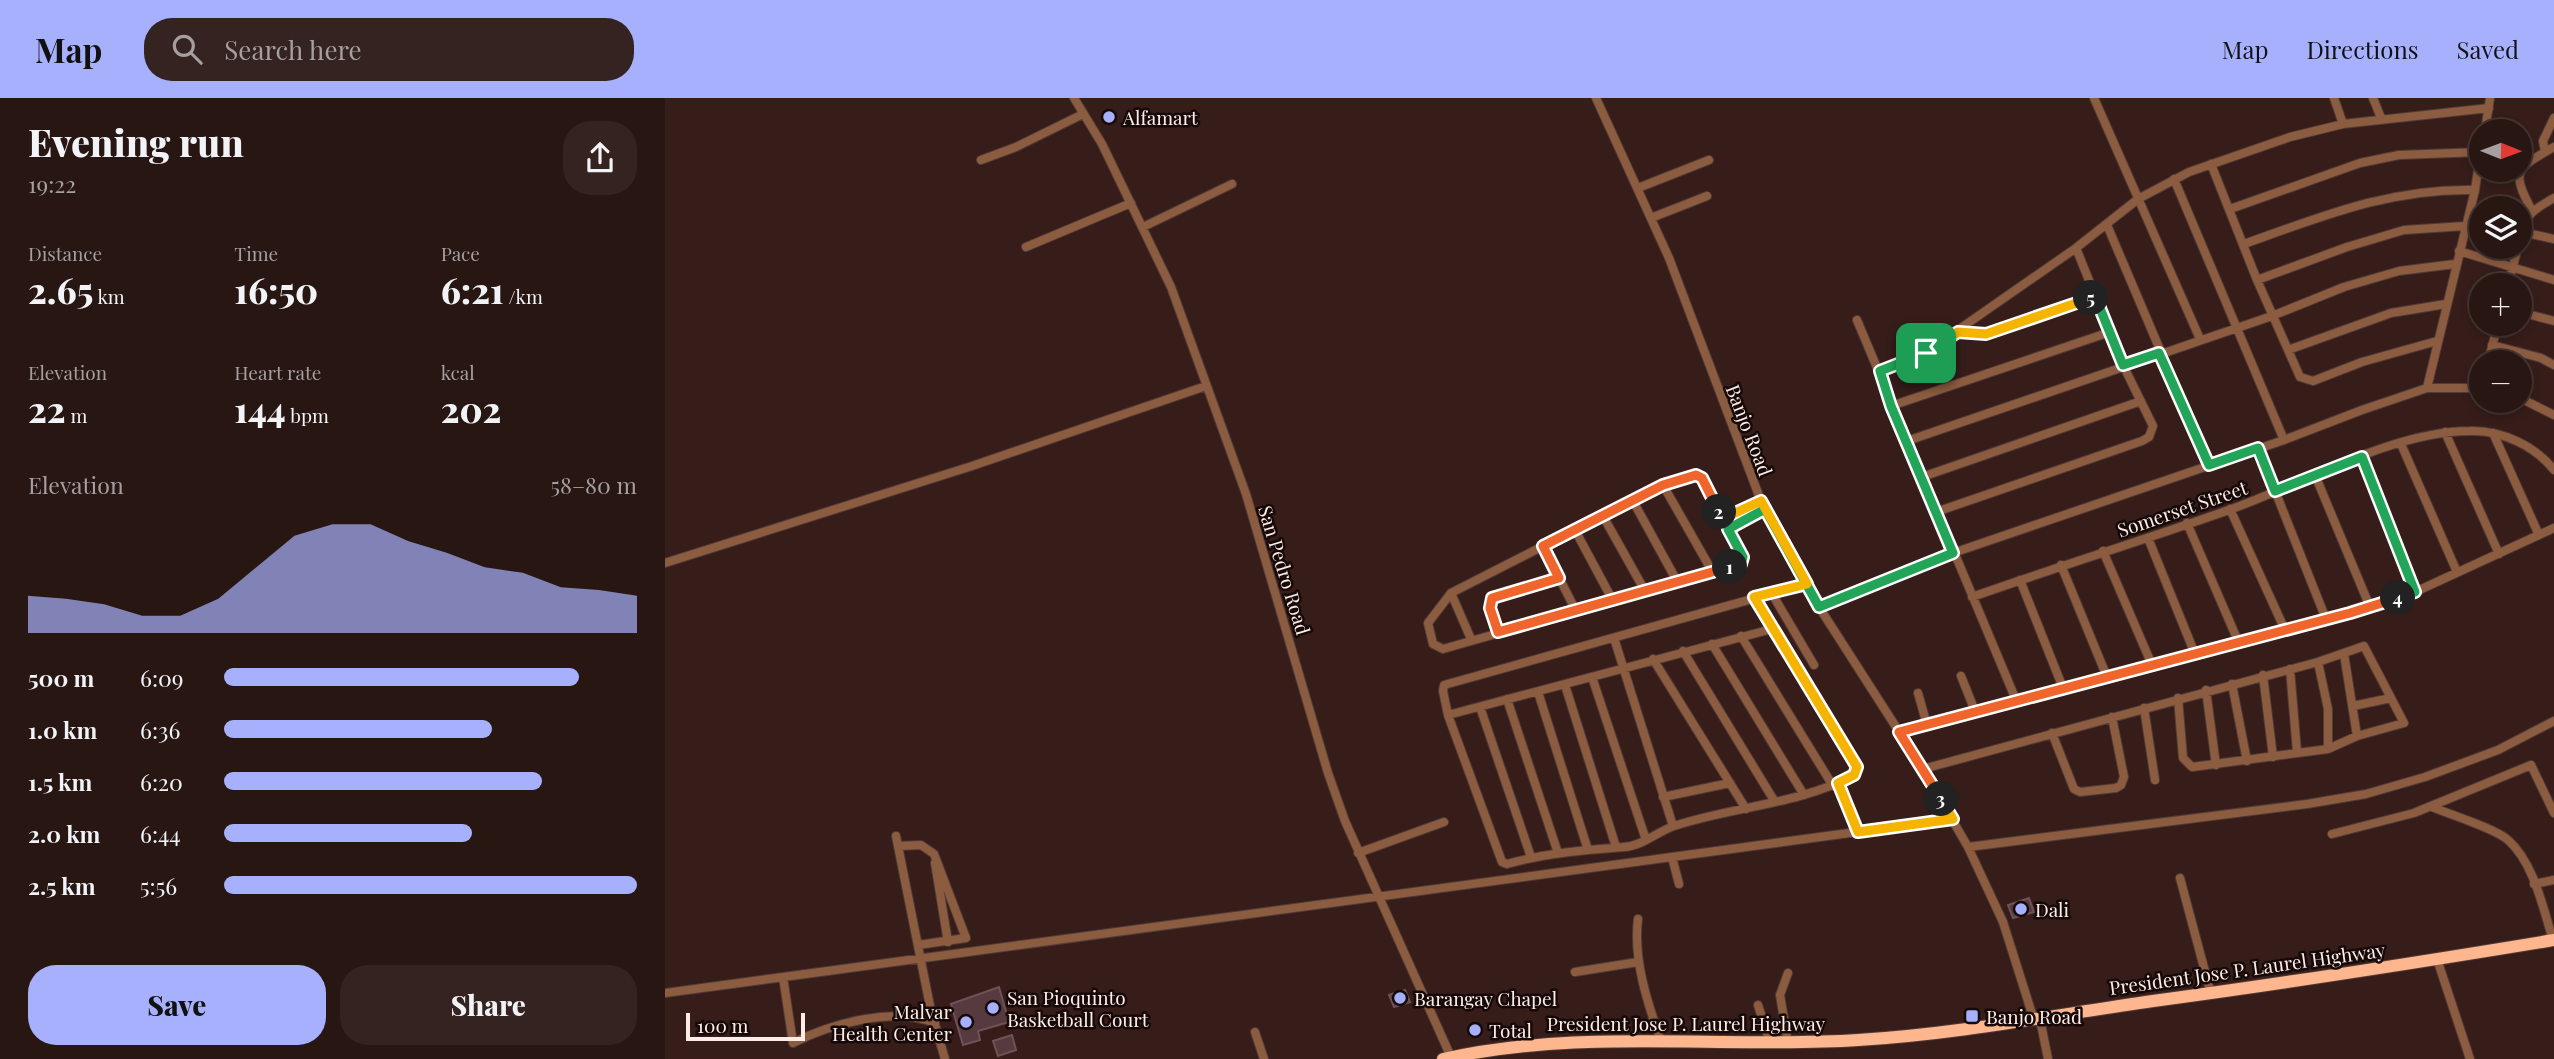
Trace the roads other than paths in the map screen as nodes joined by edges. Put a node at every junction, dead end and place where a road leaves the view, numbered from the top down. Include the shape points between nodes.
1 (1075, 98) edge
2 (1596, 98) edge
3 (2094, 98) edge
4 (2334, 98) edge
5 (2372, 98) edge
6 (2490, 98) edge
7 (2489, 108) junction
8 (1083, 114) junction
9 (2381, 118) junction
10 (2554, 118) edge
11 (2487, 119) edge
12 (2343, 124) junction
13 (2554, 147) edge
14 (2469, 152) edge
15 (2545, 152) junction
16 (981, 160) dead end
17 (1709, 160) dead end
18 (2211, 164) junction
19 (2173, 178) junction
20 (2476, 182) edge
21 (1232, 184) dead end
22 (1638, 188) junction
23 (2475, 190) junction
24 (1707, 196) dead end
25 (2524, 196) edge
26 (2554, 198) edge
27 (2138, 199) junction
28 (1131, 203) junction
29 (2230, 209) junction
30 (2532, 211) edge
31 (1651, 218) junction
32 (2107, 225) junction
33 (2465, 226) junction
34 (1143, 228) junction
35 (2532, 237) edge
36 (2554, 239) edge
37 (2244, 244) junction
38 (1026, 247) dead end
39 (2076, 248) junction
40 (2459, 251) junction
41 (2515, 259) edge
42 (2455, 264) junction
43 (2513, 267) junction
44 (2511, 273) edge
45 (2257, 280) junction
46 (2554, 280) edge
47 (2095, 296) junction
48 (2446, 304) junction
49 (2532, 315) edge
50 (2272, 316) junction
51 (1857, 320) dead end
52 (2554, 321) edge
53 (2236, 328) junction
54 (1958, 332) junction
55 (2110, 332) junction
56 (2495, 336) edge
57 (2200, 340) junction
58 (2437, 341) junction
59 (2492, 345) junction
60 (2288, 350) junction
61 (2491, 350) edge
62 (2159, 353) junction
63 (2123, 365) junction
64 (2554, 365) edge
65 (1880, 371) junction
66 (1206, 386) junction
67 (2427, 388) junction
68 (2469, 388) edge
69 (2141, 401) junction
70 (2532, 404) edge
71 (1891, 406) junction
72 (2554, 415) edge
73 (2445, 432) junction
74 (2493, 433) junction
75 (2284, 440) junction
76 (1907, 441) junction
77 (2401, 444) junction
78 (2258, 448) junction
79 (2362, 457) junction
80 (2209, 465) junction
81 (2554, 470) edge
82 (2315, 475) junction
83 (1922, 477) junction
84 (1663, 485) junction
85 (2275, 491) junction
86 (1633, 501) junction
87 (1763, 505) junction
88 (2230, 509) junction
89 (1936, 512) junction
90 (1603, 516) junction
91 (1722, 519) junction
92 (2187, 523) junction
93 (2554, 528) edge
94 (1728, 529) junction
95 (1575, 530) junction
96 (2539, 535) junction
97 (2148, 538) junction
98 (1543, 546) junction
99 (2103, 551) junction
100 (1953, 553) junction
101 (2499, 554) junction
102 (665, 563) edge
103 (2061, 565) junction
104 (1712, 571) junction
105 (2457, 572) junction
106 (1559, 578) junction
107 (2020, 580) junction
108 (1678, 583) junction
109 (1807, 584) junction
110 (1645, 591) junction
111 (1771, 592) junction
112 (2415, 592) junction
113 (1451, 593) junction
114 (1754, 597) junction
115 (1972, 597) junction
116 (1612, 599) junction
117 (1819, 607) junction
118 (2370, 607) junction
119 (1576, 611) junction
120 (2326, 619) junction
121 (1772, 629) junction
122 (2285, 630) junction
123 (1498, 632) junction
124 (1741, 636) junction
125 (1614, 638) junction
126 (1471, 639) junction
127 (2238, 641) junction
128 (1712, 644) junction
129 (1683, 651) junction
130 (2195, 654) junction
131 (2344, 654) junction
132 (1653, 659) junction
133 (2318, 662) junction
134 (1814, 665) dead end
135 (2152, 665) junction
136 (1623, 667) junction
137 (2290, 669) junction
138 (2263, 675) junction
139 (1961, 676) dead end
140 (1592, 677) junction
141 (2107, 677) junction
142 (2232, 684) junction
143 (1565, 685) junction
144 (2063, 688) junction
145 (2206, 691) junction
146 (1538, 692) junction
147 (1918, 693) dead end
148 (2178, 698) junction
149 (2391, 698) junction
150 (1507, 699) junction
151 (2017, 700) junction
152 (2353, 706) junction
153 (1480, 707) junction
154 (2144, 708) junction
155 (1975, 711) junction
156 (1448, 715) junction
157 (2112, 717) junction
158 (2554, 721) edge
159 (1927, 725) junction
160 (1899, 732) junction
161 (2052, 733) junction
162 (2357, 736) junction
163 (2327, 749) junction
164 (2297, 752) junction
165 (2273, 757) junction
166 (2247, 761) junction
167 (2216, 765) junction
168 (1923, 769) junction
169 (2155, 780) dead end
170 (1730, 783) junction
171 (1836, 785) junction
172 (1804, 795) junction
173 (1663, 797) junction
174 (1776, 802) junction
175 (2432, 807) junction
176 (1746, 809) junction
177 (2554, 813) edge
178 (1953, 819) junction
179 (1444, 822) dead end
180 (1673, 826) junction
181 (1858, 832) junction
182 (2332, 834) dead end
183 (896, 836) dead end
184 (1646, 840) junction
185 (898, 846) junction
186 (1616, 847) junction
187 (1968, 847) junction
188 (1588, 850) junction
189 (1358, 853) junction
190 (1558, 853) junction
191 (934, 854) junction
192 (1531, 857) junction
193 (1672, 857) junction
194 (2180, 878) dead end
195 (2554, 880) edge
196 (1679, 884) dead end
197 (2535, 884) junction
198 (1377, 896) junction
199 (1638, 919) dead end
200 (2554, 940) edge
201 (947, 942) junction
202 (918, 945) junction
203 (921, 958) junction
204 (2437, 959) junction
205 (1638, 962) junction
206 (1575, 972) dead end
207 (1788, 973) dead end
208 (783, 977) junction
209 (665, 993) edge
210 (2211, 994) junction
211 (1758, 1005) dead end
212 (2037, 1019) junction
213 (935, 1023) junction
214 (1255, 1032) dead end
215 (1661, 1041) junction
216 (1770, 1043) junction
217 (1788, 1043) junction
218 (1447, 1058) edge
219 (945, 1059) edge
220 (1264, 1059) edge
221 (2049, 1059) edge
222 (2470, 1059) edge

1 - 8 street, San Pedro Road
2 - 22 street, Banjo Road
3 - 27 street
4 - 12 street
5 - 9 street
6 - 7 street
7 - 9 street
7 - 11 street
8 - 16 street
8 - 28 street, San Pedro Road
9 - 12 street
10 - 15 street via 2543,141
12 - 18 street
13 - 15 street
14 - 29 street via 2399,155 2360,163
15 - 25 street via 2521,170 2518,186
17 - 22 street
18 - 19 street
18 - 29 street
19 - 27 street
19 - 53 street
20 - 23 street
21 - 34 street
22 - 31 street, Banjo Road
23 - 33 street
23 - 37 street via 2395,195
24 - 31 street
26 - 30 street
27 - 32 street
27 - 57 street
28 - 34 street, San Pedro Road
28 - 38 street
29 - 37 street
31 - 87 street, Banjo Road
32 - 39 street
32 - 62 street
33 - 40 street
33 - 45 street via 2404,230
34 - 66 street, San Pedro Road via 1171,286
35 - 36 street
37 - 45 street
39 - 47 street
39 - 54 street
40 - 42 street
40 - 43 street
41 - 43 street
42 - 48 street
42 - 50 street via 2399,271
43 - 44 street
43 - 46 street
45 - 50 street
47 - 54 street via 1986,334
47 - 55 street
48 - 58 street
48 - 60 street via 2391,313
49 - 52 street
50 - 53 street
50 - 60 street
51 - 65 street
53 - 57 street
53 - 75 street
54 - 65 street via 1926,353
55 - 63 street
55 - 71 street
56 - 59 street
57 - 62 street
58 - 60 street via 2313,381 2300,377
58 - 67 street
59 - 61 street
59 - 64 street
62 - 63 street
62 - 80 street
63 - 69 street
63 - 76 street
65 - 71 street
66 - 102 street
66 - 189 street, San Pedro Road via 1246,494 1325,764
67 - 68 street
67 - 75 street
69 - 83 street
69 - 89 street via 2153,426 2142,441
70 - 72 street
71 - 76 street
73 - 74 street, Somerset Street
73 - 77 street, Somerset Street
73 - 101 street
74 - 81 street, Somerset Street via 2529,447
74 - 96 street
75 - 78 street
76 - 83 street
77 - 79 street, Somerset Street
77 - 105 street
78 - 80 street
78 - 85 street
79 - 82 street, Somerset Street
79 - 112 street
80 - 100 street
82 - 85 street, Somerset Street
82 - 118 street
83 - 89 street
84 - 86 street
84 - 91 street via 1696,475 1702,478
84 - 104 street
85 - 88 street, Somerset Street
85 - 120 street
86 - 90 street
86 - 108 street
87 - 91 street
87 - 94 street
87 - 109 street, Banjo Road
88 - 92 street, Somerset Street
88 - 122 street
89 - 100 street
90 - 95 street
90 - 110 street
91 - 94 street
92 - 97 street, Somerset Street
92 - 127 street
93 - 96 street
94 - 104 street via 1741,564
95 - 98 street
95 - 116 street
96 - 101 street
97 - 99 street, Somerset Street
97 - 130 street
98 - 106 street
98 - 113 street
99 - 103 street, Somerset Street
99 - 135 street
100 - 115 street
100 - 117 street
101 - 105 street
103 - 107 street, Somerset Street
103 - 141 street
104 - 108 street
105 - 112 street
106 - 119 street
106 - 123 street via 1492,598 1490,608
107 - 115 street, Somerset Street
107 - 144 street
108 - 110 street
109 - 111 street
109 - 117 street, Banjo Road
110 - 116 street
111 - 114 street
111 - 134 street
112 - 118 street
113 - 126 street
113 - 126 street via 1428,623 1433,644 1443,649
114 - 121 street
114 - 125 street
115 - 151 street
116 - 119 street
117 - 160 street, Banjo Road
118 - 120 street
119 - 123 street
120 - 122 street
121 - 124 street
121 - 171 street via 1857,767 1854,775
122 - 127 street
123 - 126 street
124 - 128 street
124 - 171 street
125 - 136 street
125 - 156 street via 1447,683 1443,691
127 - 130 street
128 - 129 street
128 - 172 street
129 - 132 street
129 - 174 street
130 - 135 street
131 - 133 street
131 - 149 street via 2364,646
131 - 152 street
132 - 136 street
132 - 170 street
133 - 137 street
133 - 163 street via 2328,709
135 - 141 street
136 - 140 street
136 - 173 street
137 - 138 street
137 - 164 street
138 - 142 street
138 - 165 street
139 - 155 street
140 - 143 street
140 - 184 street
141 - 144 street
142 - 145 street
142 - 166 street
143 - 146 street
143 - 186 street
144 - 151 street
145 - 148 street
145 - 167 street
146 - 150 street
146 - 188 street
147 - 159 street
148 - 154 street
148 - 167 street via 2183,758 2192,768
149 - 152 street
149 - 162 street via 2404,723
150 - 153 street
150 - 190 street
151 - 155 street
152 - 162 street
153 - 156 street
153 - 192 street
154 - 157 street
154 - 169 street
155 - 159 street
156 - 192 street via 1500,860 1507,864
157 - 161 street
157 - 161 street via 2124,777 2116,788 2074,789
158 - 187 street via 2498,750 2366,794
159 - 160 street
160 - 168 street, Banjo Road
161 - 168 street
162 - 163 street
163 - 164 street
164 - 165 street
165 - 166 street
166 - 167 street
168 - 178 street, Banjo Road
170 - 173 street
170 - 176 street
171 - 172 street
171 - 181 street
172 - 174 street
173 - 180 street
174 - 176 street
175 - 177 street via 2531,765
175 - 182 street
175 - 197 street via 2506,838
176 - 180 street
178 - 181 street
178 - 187 street, Banjo Road
179 - 189 street
180 - 184 street
181 - 193 street
183 - 185 street
184 - 186 street
185 - 191 street via 921,845
185 - 202 street
186 - 188 street
187 - 212 street, Banjo Road via 2003,922
188 - 190 street
189 - 198 street, San Pedro Road
190 - 192 street
191 - 201 street
191 - 201 street via 966,938
193 - 196 street
193 - 198 street
194 - 210 street
195 - 197 street
197 - 200 street
198 - 203 street
198 - 218 street, San Pedro Road
199 - 205 street
200 - 204 highway, President Jose P. Laurel Highway
201 - 202 street
202 - 203 street
203 - 208 street
203 - 213 street
204 - 210 highway, President Jose P. Laurel Highway
204 - 222 street
205 - 206 street
205 - 215 street
207 - 217 street via 1780,995
208 - 209 street
208 - 213 street via 793,1043 817,1031 861,1020 906,1017
210 - 212 highway, President Jose P. Laurel Highway
211 - 216 street
212 - 217 highway, President Jose P. Laurel Highway via 1925,1035
212 - 221 street, Banjo Road
213 - 219 street
214 - 220 street
215 - 216 highway, President Jose P. Laurel Highway
215 - 218 highway, President Jose P. Laurel Highway via 1533,1044
216 - 217 highway, President Jose P. Laurel Highway

